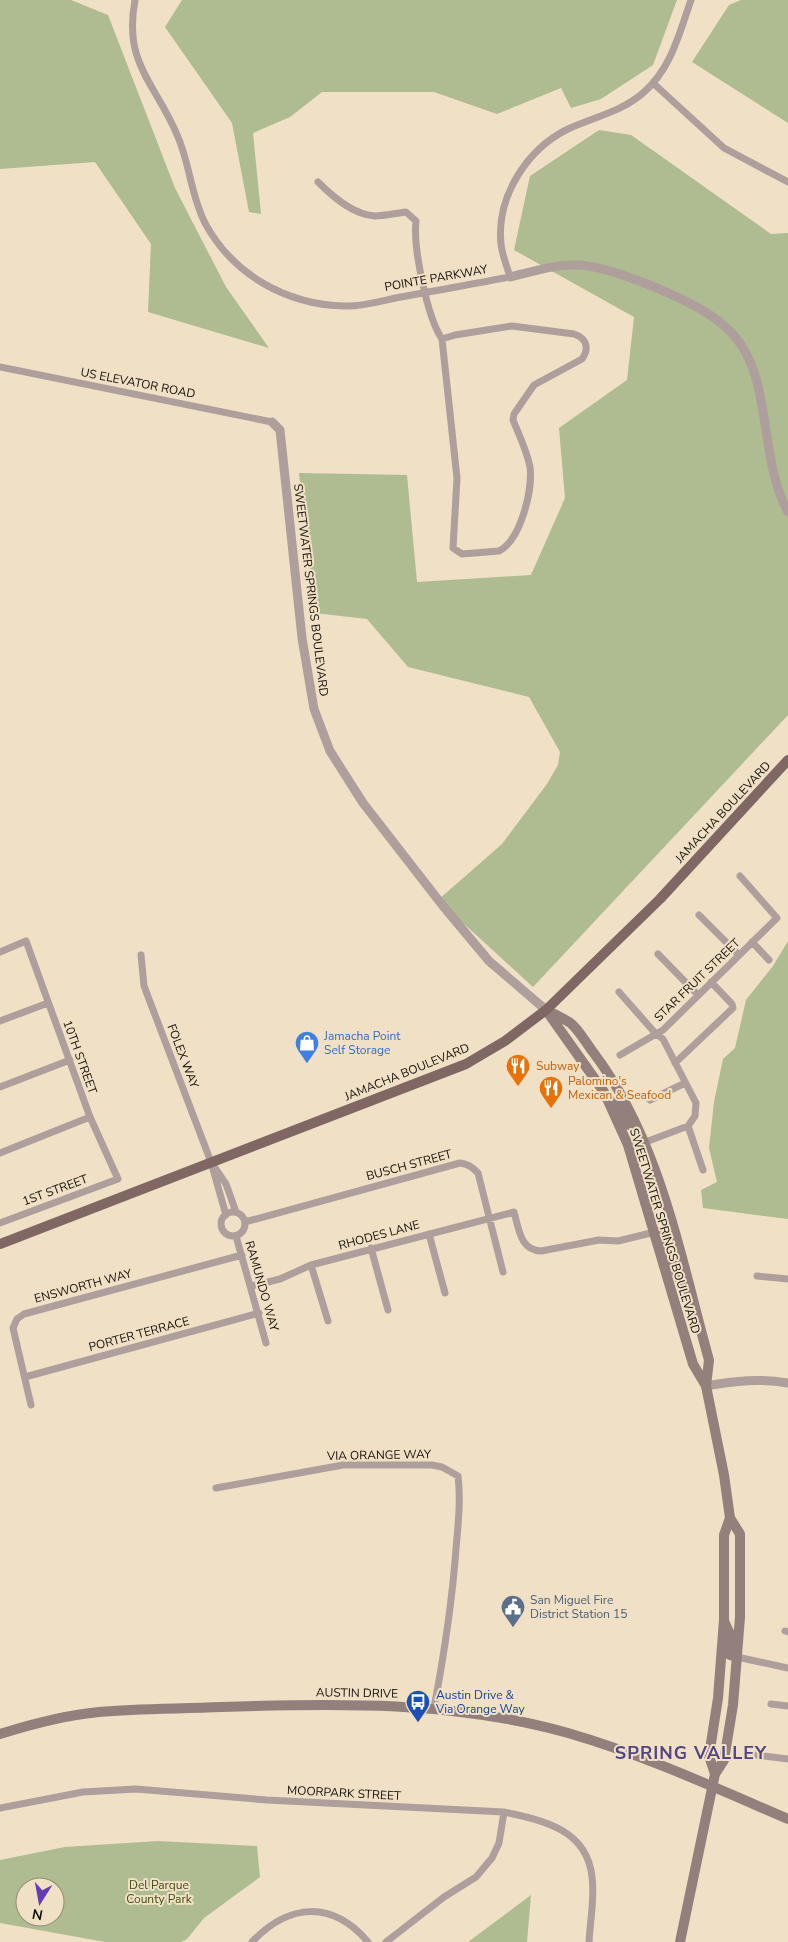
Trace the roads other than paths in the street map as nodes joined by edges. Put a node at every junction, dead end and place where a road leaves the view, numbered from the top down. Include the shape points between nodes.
1 (135, 0) edge
2 (691, 0) edge
3 (653, 83) junction
4 (318, 182) dead end
5 (788, 182) edge
6 (510, 277) junction
7 (426, 292) junction
8 (442, 339) junction
9 (0, 367) edge
10 (272, 422) joint
11 (788, 512) edge
12 (788, 760) edge
13 (740, 876) dead end
14 (700, 915) dead end
15 (752, 942) junction
16 (0, 951) edge
17 (658, 954) dead end
18 (142, 955) dead end
19 (738, 955) junction
20 (769, 960) dead end
21 (711, 982) junction
22 (619, 992) dead end
23 (698, 995) junction
24 (48, 1003) junction
25 (546, 1010) junction
26 (0, 1021) edge
27 (656, 1034) junction
28 (620, 1055) dead end
29 (70, 1060) junction
30 (675, 1063) junction
31 (685, 1083) junction
32 (0, 1087) edge
33 (606, 1098) junction
34 (650, 1100) dead end
35 (90, 1117) junction
36 (688, 1126) junction
37 (643, 1143) junction
38 (0, 1154) edge
39 (211, 1162) junction
40 (704, 1170) dead end
41 (118, 1179) joint
42 (236, 1212) junction
43 (226, 1215) junction
44 (490, 1218) junction
45 (245, 1222) junction
46 (0, 1223) edge
47 (655, 1232) junction
48 (429, 1234) junction
49 (236, 1236) junction
50 (0, 1244) edge
51 (371, 1248) junction
52 (242, 1255) junction
53 (311, 1265) junction
54 (503, 1272) dead end
55 (757, 1276) dead end
56 (788, 1279) edge
57 (252, 1286) junction
58 (445, 1293) dead end
59 (690, 1294) junction
60 (388, 1310) dead end
61 (259, 1313) junction
62 (328, 1321) dead end
63 (266, 1343) dead end
64 (24, 1377) junction
65 (788, 1384) edge
66 (706, 1386) junction
67 (31, 1405) dead end
68 (216, 1488) dead end
69 (730, 1518) junction
70 (724, 1620) junction
71 (737, 1657) junction
72 (788, 1668) edge
73 (771, 1704) dead end
74 (788, 1706) edge
75 (434, 1708) junction
76 (0, 1734) edge
77 (756, 1755) dead end
78 (788, 1759) edge
79 (714, 1774) junction
80 (712, 1786) junction
81 (0, 1808) edge
82 (504, 1812) junction
83 (788, 1819) edge
84 (252, 1942) edge
85 (368, 1942) edge
86 (386, 1942) edge
87 (589, 1942) edge
88 (680, 1942) edge

1 - 7 street, POINTE PARKWAY via 132,43 140,70 179,139 206,224 234,262 270,288 316,303 346,306
2 - 3 street via 673,52
3 - 5 street via 724,148
3 - 6 street via 624,106 558,134 524,166 508,197 502,221 501,245
4 - 7 street via 348,207 374,216 406,212 416,221 414,239
6 - 7 street, POINTE PARKWAY
6 - 11 street, POINTE PARKWAY via 568,265 607,269 706,312 725,326 740,344 755,374 776,478
7 - 8 street via 429,311
8 - 8 street via 457,478 453,548 462,554 500,551 516,533 530,491 529,466 513,420 514,414 534,385 582,359 586,345 577,335 512,326
9 - 10 street, US ELEVATOR ROAD
10 - 25 street, SWEETWATER SPRINGS BOULEVARD via 280,430 302,638 314,709 330,750 363,803 443,906 489,961
12 - 25 main road, JAMACHA BOULEVARD via 660,899
13 - 15 street, STAR FRUIT STREET via 777,918
14 - 19 street
15 - 19 street, STAR FRUIT STREET
15 - 20 street
16 - 24 street, 10TH STREET via 26,941
17 - 23 street
18 - 39 street, FOLEX WAY via 144,986
19 - 21 street, STAR FRUIT STREET
21 - 23 street, STAR FRUIT STREET
21 - 30 street via 733,1008
22 - 27 street
23 - 27 street, STAR FRUIT STREET
24 - 26 street
24 - 29 street, 10TH STREET
25 - 33 main road, SWEETWATER SPRINGS BOULEVARD via 585,1062
25 - 37 main road, SWEETWATER SPRINGS BOULEVARD via 570,1022 601,1063 616,1084
25 - 39 main road, JAMACHA BOULEVARD via 505,1041 466,1064
27 - 28 street
27 - 30 street, STAR FRUIT STREET via 663,1039
29 - 32 street
29 - 35 street, 10TH STREET
30 - 31 street, STAR FRUIT STREET
31 - 34 street
31 - 36 street, STAR FRUIT STREET via 696,1103 695,1116
33 - 37 main road via 618,1105 635,1138
33 - 47 main road, SWEETWATER SPRINGS BOULEVARD via 628,1145
35 - 38 street
35 - 41 street, 10TH STREET
36 - 37 street
36 - 40 street
37 - 59 main road, SWEETWATER SPRINGS BOULEVARD via 662,1192
39 - 42 street via 226,1184
39 - 43 street, RAMUNDO WAY
39 - 50 main road, JAMACHA BOULEVARD
41 - 46 street, 1ST STREET
42 - 43 street
42 - 45 street
43 - 49 street, RAMUNDO WAY via 222,1227 227,1234
44 - 45 street, BUSCH STREET via 478,1173 460,1162
44 - 47 street, RHODES LANE via 514,1212 520,1235 532,1251 599,1240 618,1241
44 - 48 street, RHODES LANE
44 - 54 street, BUSCH STREET
45 - 49 street, RAMUNDO WAY via 244,1230
47 - 59 main road via 661,1232 667,1241 678,1280
47 - 66 main road, SWEETWATER SPRINGS BOULEVARD via 693,1364
48 - 51 street, RHODES LANE
48 - 58 street
49 - 52 street, RAMUNDO WAY
51 - 53 street, RHODES LANE
51 - 60 street
52 - 57 street, RAMUNDO WAY
52 - 64 street, ENSWORTH WAY via 24,1314 13,1328
53 - 57 street, RHODES LANE via 280,1279
53 - 62 street
55 - 56 street
57 - 61 street, RAMUNDO WAY
59 - 66 main road, SWEETWATER SPRINGS BOULEVARD via 709,1360
61 - 63 street, RAMUNDO WAY
61 - 64 street, PORTER TERRACE
64 - 67 street, ENSWORTH WAY
65 - 66 street via 744,1379
66 - 69 main road, SWEETWATER SPRINGS BOULEVARD
68 - 75 street, VIA ORANGE WAY via 343,1465 432,1465 442,1466 458,1476 461,1496 453,1592
69 - 70 main road, SWEETWATER SPRINGS BOULEVARD via 724,1535
69 - 71 main road, SWEETWATER SPRINGS BOULEVARD via 740,1534
70 - 71 main road via 730,1634 730,1655
70 - 79 main road, SWEETWATER SPRINGS BOULEVARD via 718,1698 708,1756
71 - 72 street
71 - 79 main road, SWEETWATER SPRINGS BOULEVARD via 724,1760
73 - 74 street
75 - 76 main road, AUSTIN DRIVE via 372,1704 98,1712
75 - 80 main road, AUSTIN DRIVE via 499,1717 568,1733 630,1753
77 - 78 street
79 - 80 main road, SWEETWATER SPRINGS BOULEVARD
80 - 83 main road, AUSTIN DRIVE
80 - 88 main road, SWEETWATER SPRINGS BOULEVARD
81 - 82 street, MOORPARK STREET via 83,1792 136,1789 267,1800
82 - 86 street via 492,1858 476,1877 444,1897
82 - 87 street, MOORPARK STREET via 556,1826 581,1848 593,1878
84 - 85 street via 274,1922 307,1912 331,1915 356,1928

